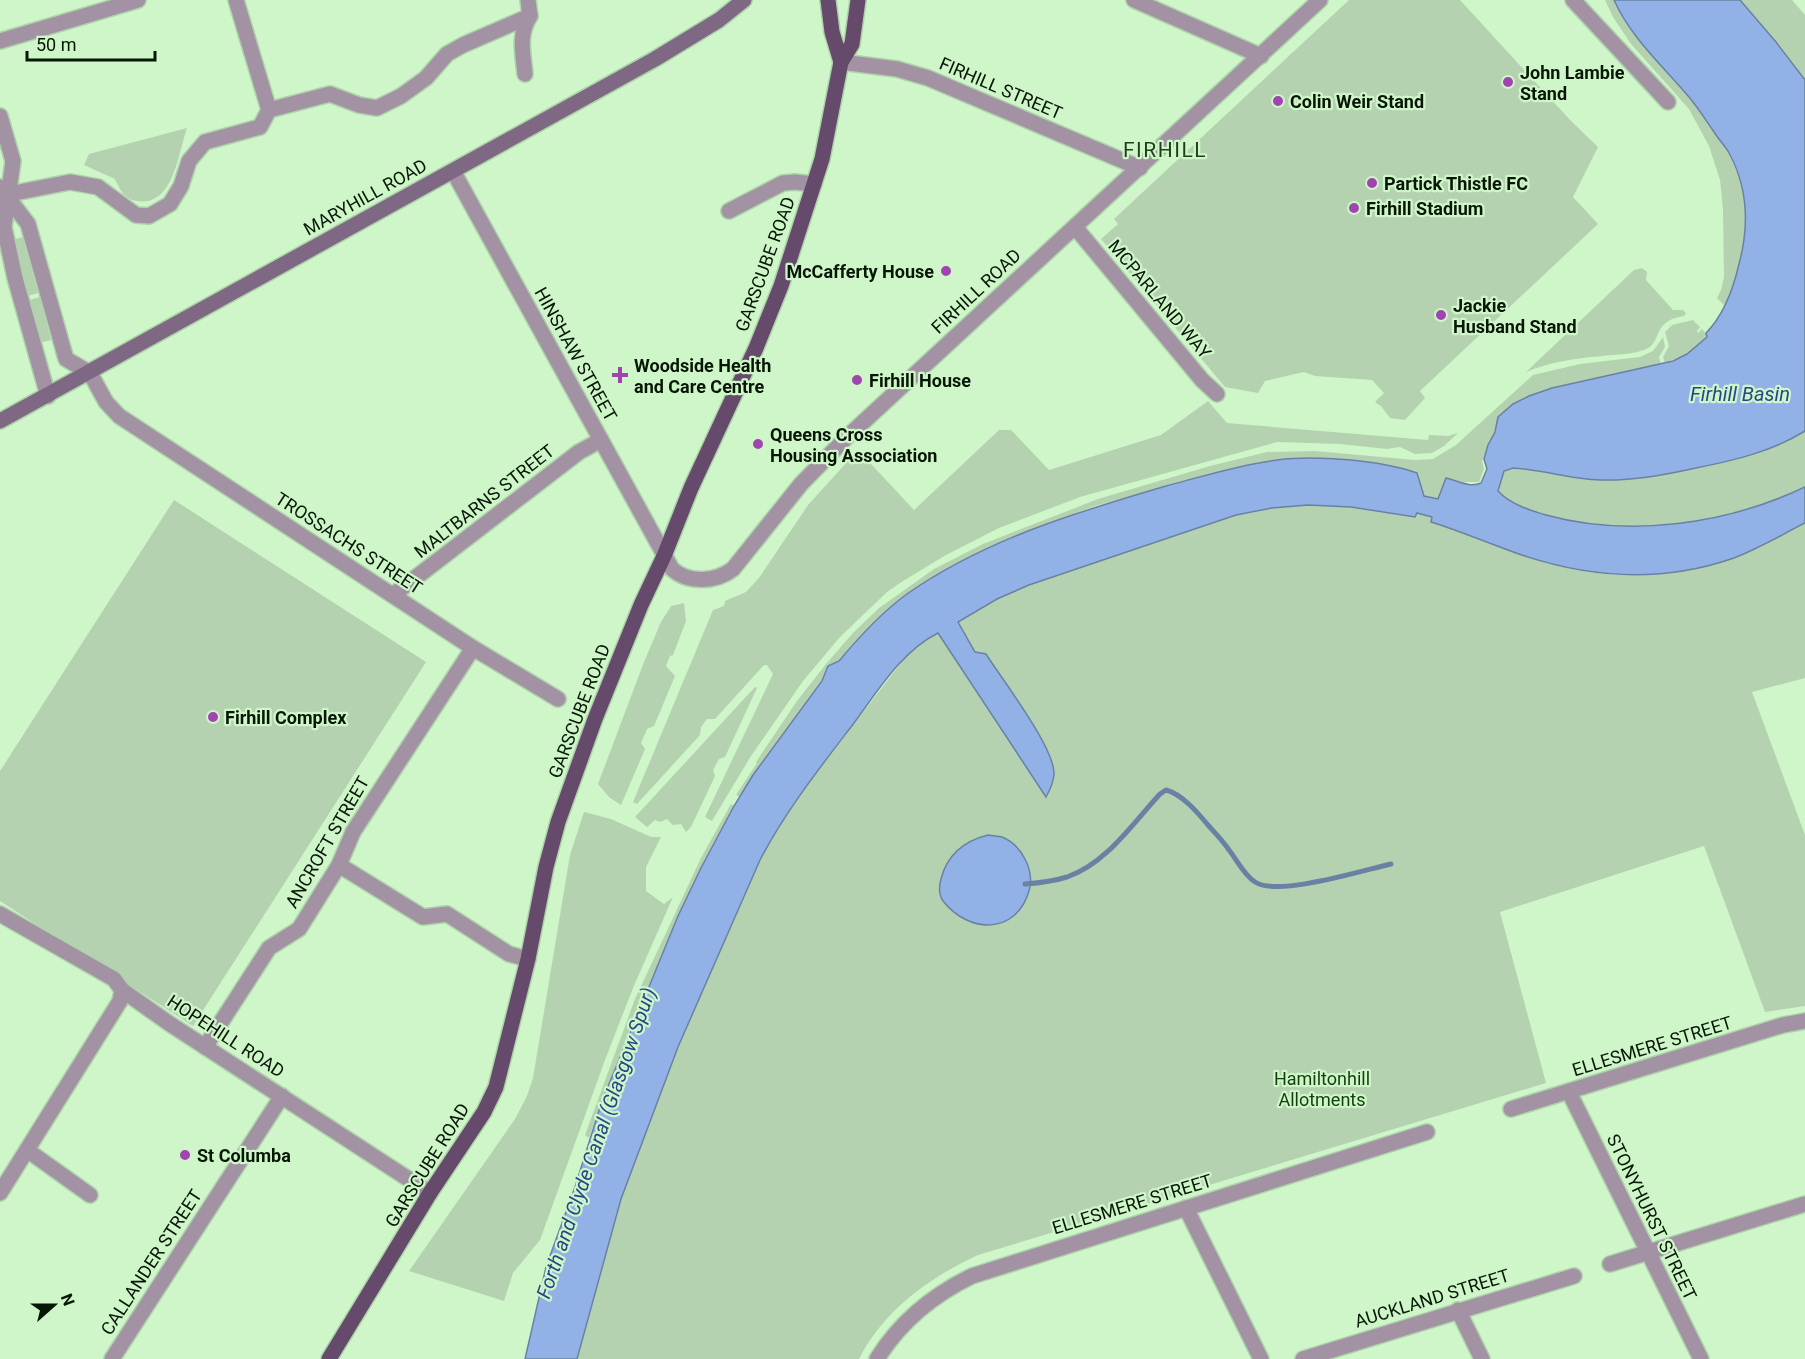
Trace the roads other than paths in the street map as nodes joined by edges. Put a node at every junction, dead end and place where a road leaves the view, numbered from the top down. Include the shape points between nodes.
1 (138, 0) edge
2 (236, 0) edge
3 (528, 0) edge
4 (744, 0) edge
5 (828, 0) edge
6 (858, 0) edge
7 (1134, 0) edge
8 (1320, 0) edge
9 (1573, 0) edge
10 (530, 16) junction
11 (0, 41) edge
12 (1262, 56) junction
13 (841, 62) junction
14 (525, 74) dead end
15 (1668, 102) dead end
16 (269, 110) junction
17 (0, 116) edge
18 (1140, 168) junction
19 (453, 171) junction
20 (814, 184) junction
21 (2, 193) edge
22 (729, 211) dead end
23 (1075, 227) junction
24 (90, 373) junction
25 (1217, 394) dead end
26 (48, 396) junction
27 (0, 421) edge
28 (601, 440) junction
29 (664, 556) junction
30 (393, 595) junction
31 (473, 648) junction
32 (558, 699) dead end
33 (339, 865) junction
34 (0, 914) edge
35 (528, 960) junction
36 (122, 990) junction
37 (1805, 1021) edge
38 (205, 1047) junction
39 (1569, 1092) junction
40 (282, 1096) junction
41 (1511, 1109) dead end
42 (1427, 1132) dead end
43 (27, 1150) junction
44 (0, 1193) edge
45 (430, 1193) junction
46 (90, 1195) dead end
47 (1805, 1204) edge
48 (1186, 1208) junction
49 (1647, 1252) junction
50 (1610, 1264) dead end
51 (1574, 1276) dead end
52 (1458, 1310) junction
53 (112, 1359) edge
54 (330, 1359) edge
55 (877, 1359) edge
56 (1261, 1359) edge
57 (1303, 1359) edge
58 (1482, 1359) edge
59 (1701, 1359) edge

1 - 11 street
2 - 16 street
3 - 10 street
4 - 19 street, MARYHILL ROAD via 681,45
5 - 13 main road, GARSCUBE ROAD
6 - 13 main road, GARSCUBE ROAD via 852,44
7 - 12 street
8 - 12 street, FIRHILL ROAD
9 - 15 street
10 - 14 street via 522,36
10 - 16 street via 447,54 426,78 377,108 330,94
12 - 18 street, FIRHILL ROAD
13 - 18 street, FIRHILL STREET via 897,69 928,78
13 - 20 main road, GARSCUBE ROAD
16 - 21 street via 260,127 205,142 189,161 170,204 149,216 136,215 98,188 70,182
17 - 21 street via 13,161
18 - 23 street, FIRHILL ROAD
19 - 24 street, MARYHILL ROAD
19 - 28 street, HINSHAW STREET
20 - 22 street via 783,183
20 - 29 main road, GARSCUBE ROAD via 765,326
21 - 24 street via 28,224 66,359
21 - 26 street via 4,227 15,278
23 - 25 street, MCPARLAND WAY
23 - 29 street, FIRHILL ROAD via 822,462 733,569 720,578 697,579 678,574
24 - 26 street, MARYHILL ROAD
24 - 30 street, TROSSACHS STREET via 119,416
26 - 27 street, MARYHILL ROAD
28 - 29 street, HINSHAW STREET
28 - 30 street, MALTBARNS STREET via 579,452
29 - 35 main road, GARSCUBE ROAD via 607,687 558,822
30 - 31 street, TROSSACHS STREET
31 - 32 street, TROSSACHS STREET
31 - 33 street, ANCROFT STREET via 353,832
33 - 35 street via 423,917 447,914 509,954
33 - 38 street, ANCROFT STREET via 299,929 269,948
34 - 36 street, HOPEHILL ROAD via 114,979
35 - 45 main road, GARSCUBE ROAD via 496,1087 484,1112
36 - 38 street, HOPEHILL ROAD
36 - 43 street via 120,1001
37 - 39 street, ELLESMERE STREET
38 - 40 street, HOPEHILL ROAD
39 - 41 street, ELLESMERE STREET
39 - 49 street, STONYHURST STREET
40 - 45 street, HOPEHILL ROAD
40 - 53 street, CALLANDER STREET
42 - 48 street, ELLESMERE STREET
43 - 44 street
43 - 46 street
45 - 54 main road, GARSCUBE ROAD
47 - 49 street
48 - 55 street, ELLESMERE STREET via 994,1267 959,1282 916,1312
48 - 56 street
49 - 50 street
49 - 59 street, STONYHURST STREET
51 - 52 street, AUCKLAND STREET
52 - 57 street, AUCKLAND STREET
52 - 58 street

